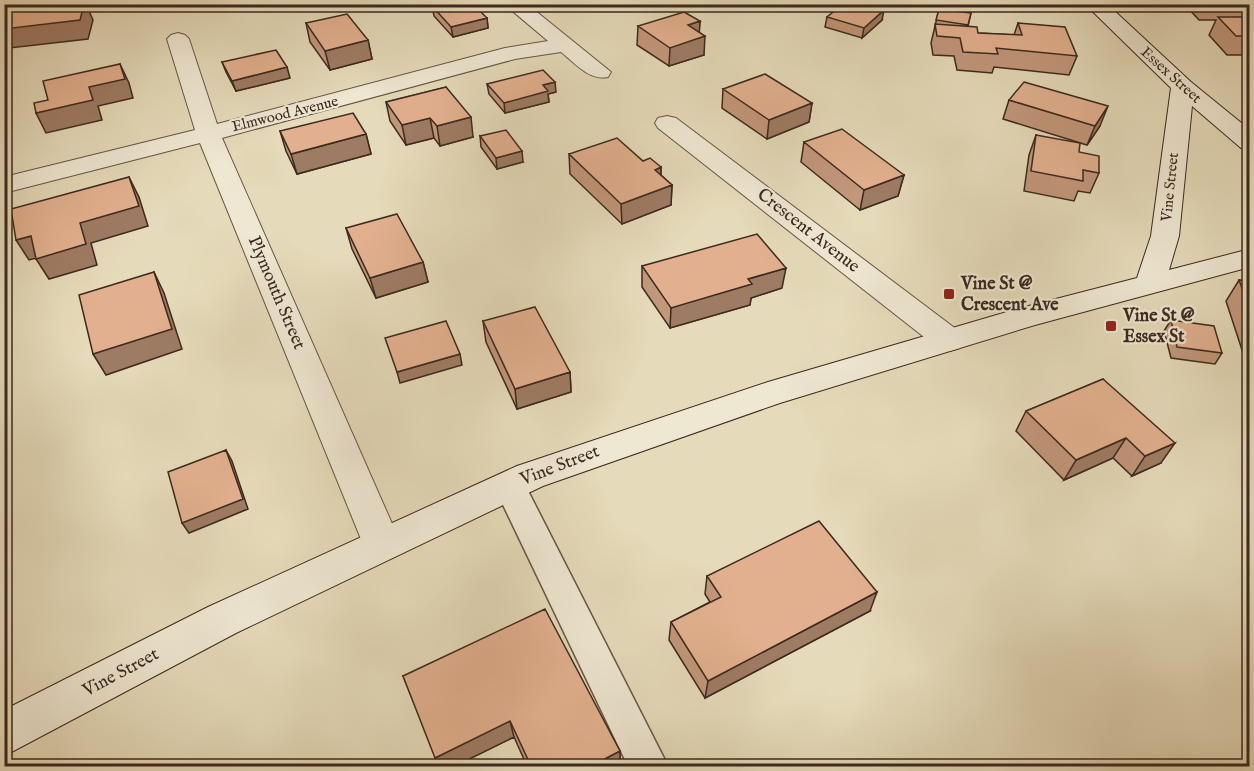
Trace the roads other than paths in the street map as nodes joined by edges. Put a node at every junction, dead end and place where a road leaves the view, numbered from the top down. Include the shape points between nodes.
1 (514, 4) edge
2 (1095, 4) edge
3 (178, 39) dead end
4 (565, 45) junction
5 (600, 72) dead end
6 (1183, 87) junction
7 (667, 123) dead end
8 (208, 133) junction
9 (1250, 143) edge
10 (4, 184) edge
11 (1250, 258) edge
12 (1150, 284) junction
13 (949, 340) junction
14 (510, 486) junction
15 (381, 544) junction
16 (4, 734) edge
17 (648, 766) edge

1 - 4 street
2 - 6 street, Essex Street
3 - 8 street, Plymouth Street
4 - 5 street
4 - 8 street, Elmwood Avenue via 513,52
6 - 9 street, Essex Street
6 - 12 street, Vine Street via 1165,236
7 - 13 street, Crescent Avenue
8 - 10 street, Elmwood Avenue
8 - 15 street, Plymouth Street
11 - 12 street, Vine Street
12 - 13 street, Vine Street
13 - 14 street, Vine Street via 688,420
14 - 15 street, Vine Street
14 - 17 lane
15 - 16 street, Vine Street via 222,620

